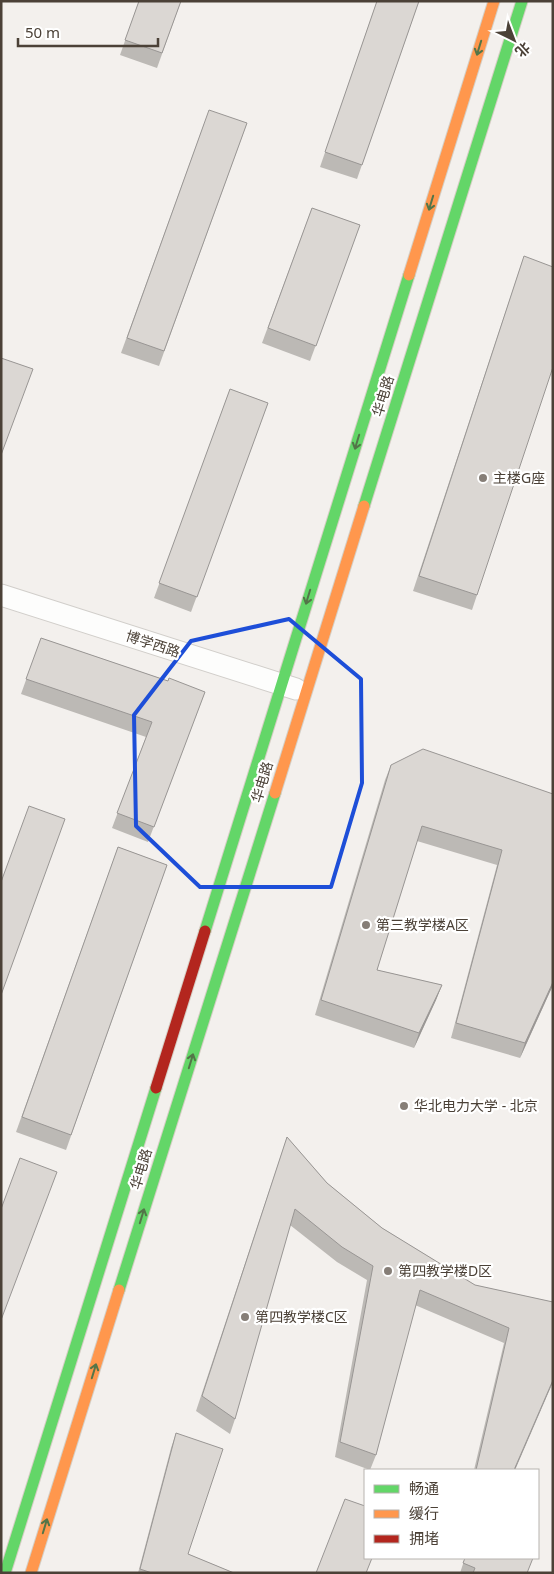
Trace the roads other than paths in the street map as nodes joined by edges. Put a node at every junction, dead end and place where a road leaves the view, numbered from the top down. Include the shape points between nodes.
1 (494, 1) edge
2 (522, 1) edge
3 (1, 595) edge
4 (281, 685) junction
5 (306, 692) junction
6 (9, 1558) edge
7 (5, 1573) edge
8 (31, 1573) edge

1 -> 4 street, 华电路
2 - 5 street, 华电路
3 - 4 street, 博学西路
4 - 5 street, 博学西路
4 - 6 street, 华电路
8 -> 5 street, 华电路
6 - 7 street, 华电路

